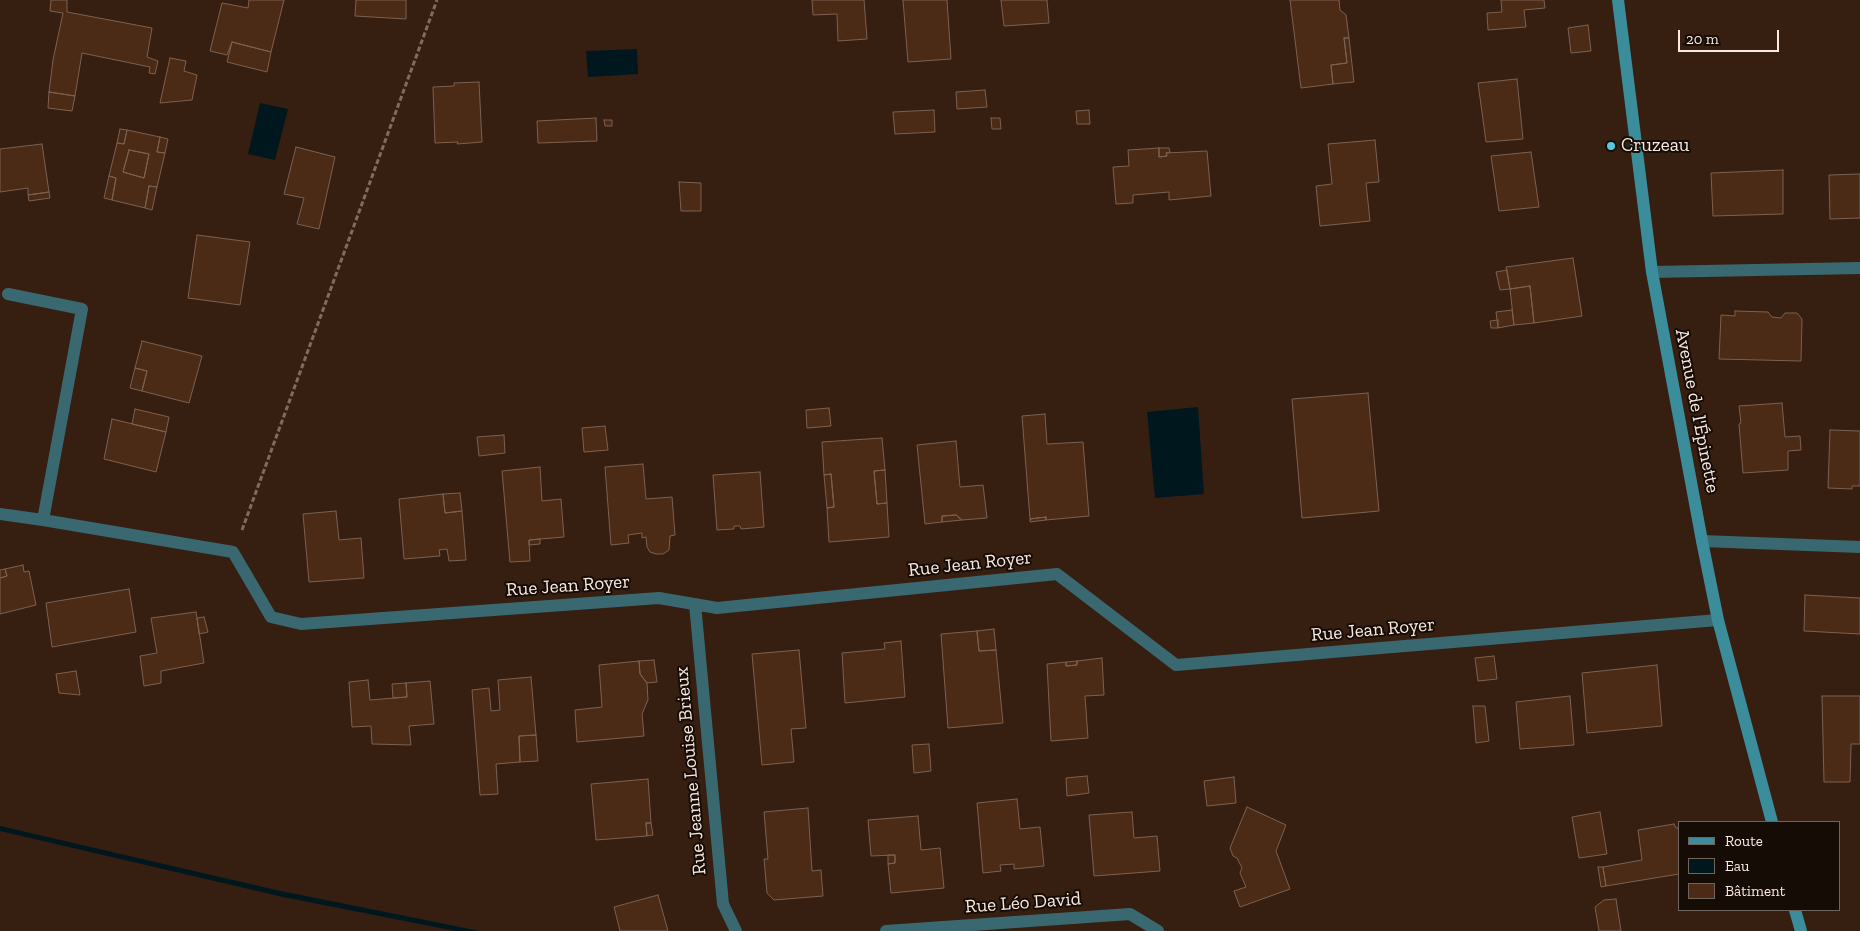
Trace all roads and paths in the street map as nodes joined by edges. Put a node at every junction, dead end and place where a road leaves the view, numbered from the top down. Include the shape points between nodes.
1 (437, 0) edge
2 (1618, 0) edge
3 (1860, 268) edge
4 (1652, 272) junction
5 (8, 294) dead end
6 (0, 514) edge
7 (43, 520) junction
8 (1702, 541) junction
9 (1860, 547) edge
10 (233, 552) junction
11 (694, 604) junction
12 (1718, 620) junction
13 (1772, 821) edge
14 (1795, 911) edge
15 (736, 931) edge
16 (886, 931) edge
17 (1158, 931) edge
18 (1801, 931) edge

1 - 10 path
2 - 4 street, Avenue de l'Épinette
3 - 4 street
4 - 8 street, Avenue de l'Épinette
5 - 7 street via 82,309
6 - 7 street
7 - 10 street
8 - 9 street
8 - 12 street, Avenue de l'Épinette
10 - 11 street, Rue Jean Royer via 271,617 301,624 659,598
11 - 12 street, Rue Jean Royer via 717,608 1057,574 1176,665
11 - 15 street, Rue Jeanne Louise Brieux via 723,904
12 - 13 street, Avenue de l'Épinette
14 - 18 street
16 - 17 street, Rue Léo David via 1130,914

